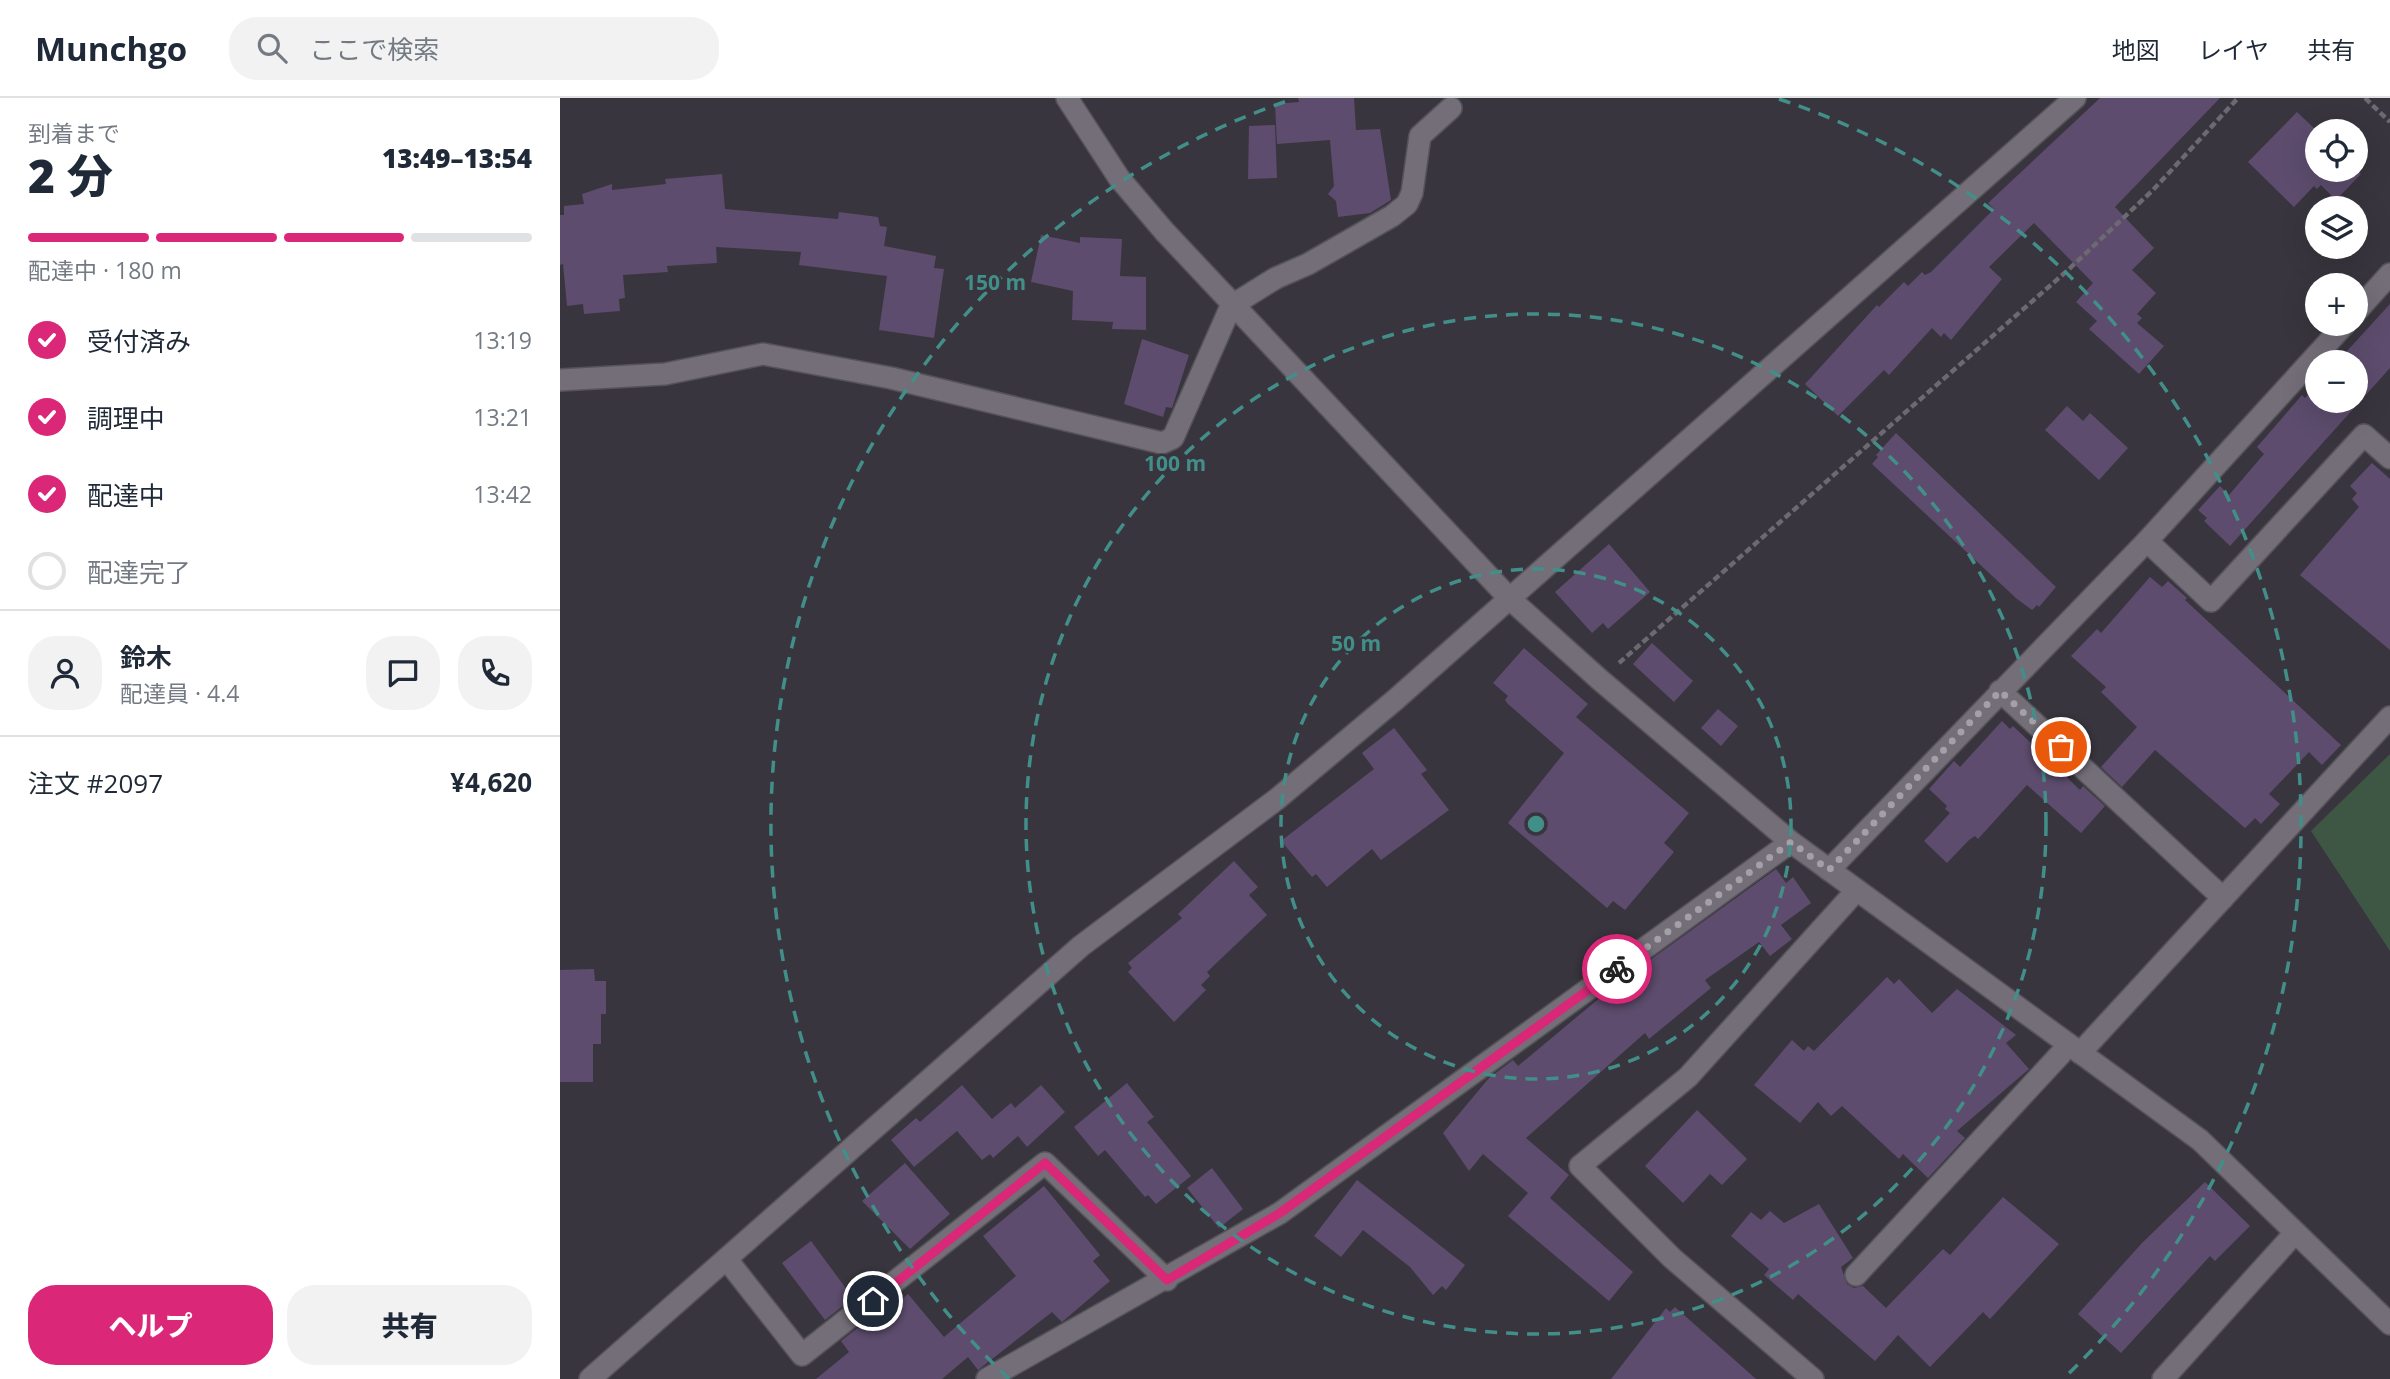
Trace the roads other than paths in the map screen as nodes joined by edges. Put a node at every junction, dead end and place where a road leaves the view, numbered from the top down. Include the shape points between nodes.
1 (1067, 98) edge
2 (2075, 98) edge
3 (1451, 108) dead end
4 (2390, 274) edge
5 (2368, 299) edge
6 (1231, 306) junction
7 (2334, 336) edge
8 (560, 380) edge
9 (2390, 458) edge
10 (2147, 541) junction
11 (1510, 599) junction
12 (2000, 691) junction
13 (2390, 717) edge
14 (1791, 842) junction
15 (1829, 870) junction
16 (1856, 891) junction
17 (2223, 898) junction
18 (2074, 1049) junction
19 (2295, 1233) junction
20 (728, 1261) junction
21 (1856, 1275) dead end
22 (1167, 1280) junction
23 (2390, 1324) edge
24 (590, 1379) edge
25 (986, 1379) edge
26 (1813, 1379) edge
27 (2163, 1379) edge

1 - 6 street via 1119,178
2 - 11 street
3 - 6 street via 1420,136 1407,204
4 - 5 street
6 - 8 street via 1172,438 1162,443 891,378 763,354 665,374
6 - 11 street
7 - 10 street
9 - 10 street via 2364,435 2211,601
10 - 12 street
11 - 14 street
11 - 20 street via 1277,799 1081,946
12 - 15 street
12 - 17 street
13 - 17 street
14 - 15 street
14 - 22 street via 1280,1213
15 - 16 street
16 - 18 street
16 - 26 street via 1688,1077 1580,1166 1672,1258
17 - 18 street
18 - 19 street via 2200,1140
18 - 21 street
19 - 23 street
19 - 27 street
20 - 22 street via 802,1355 1045,1163
20 - 24 street
22 - 25 street

